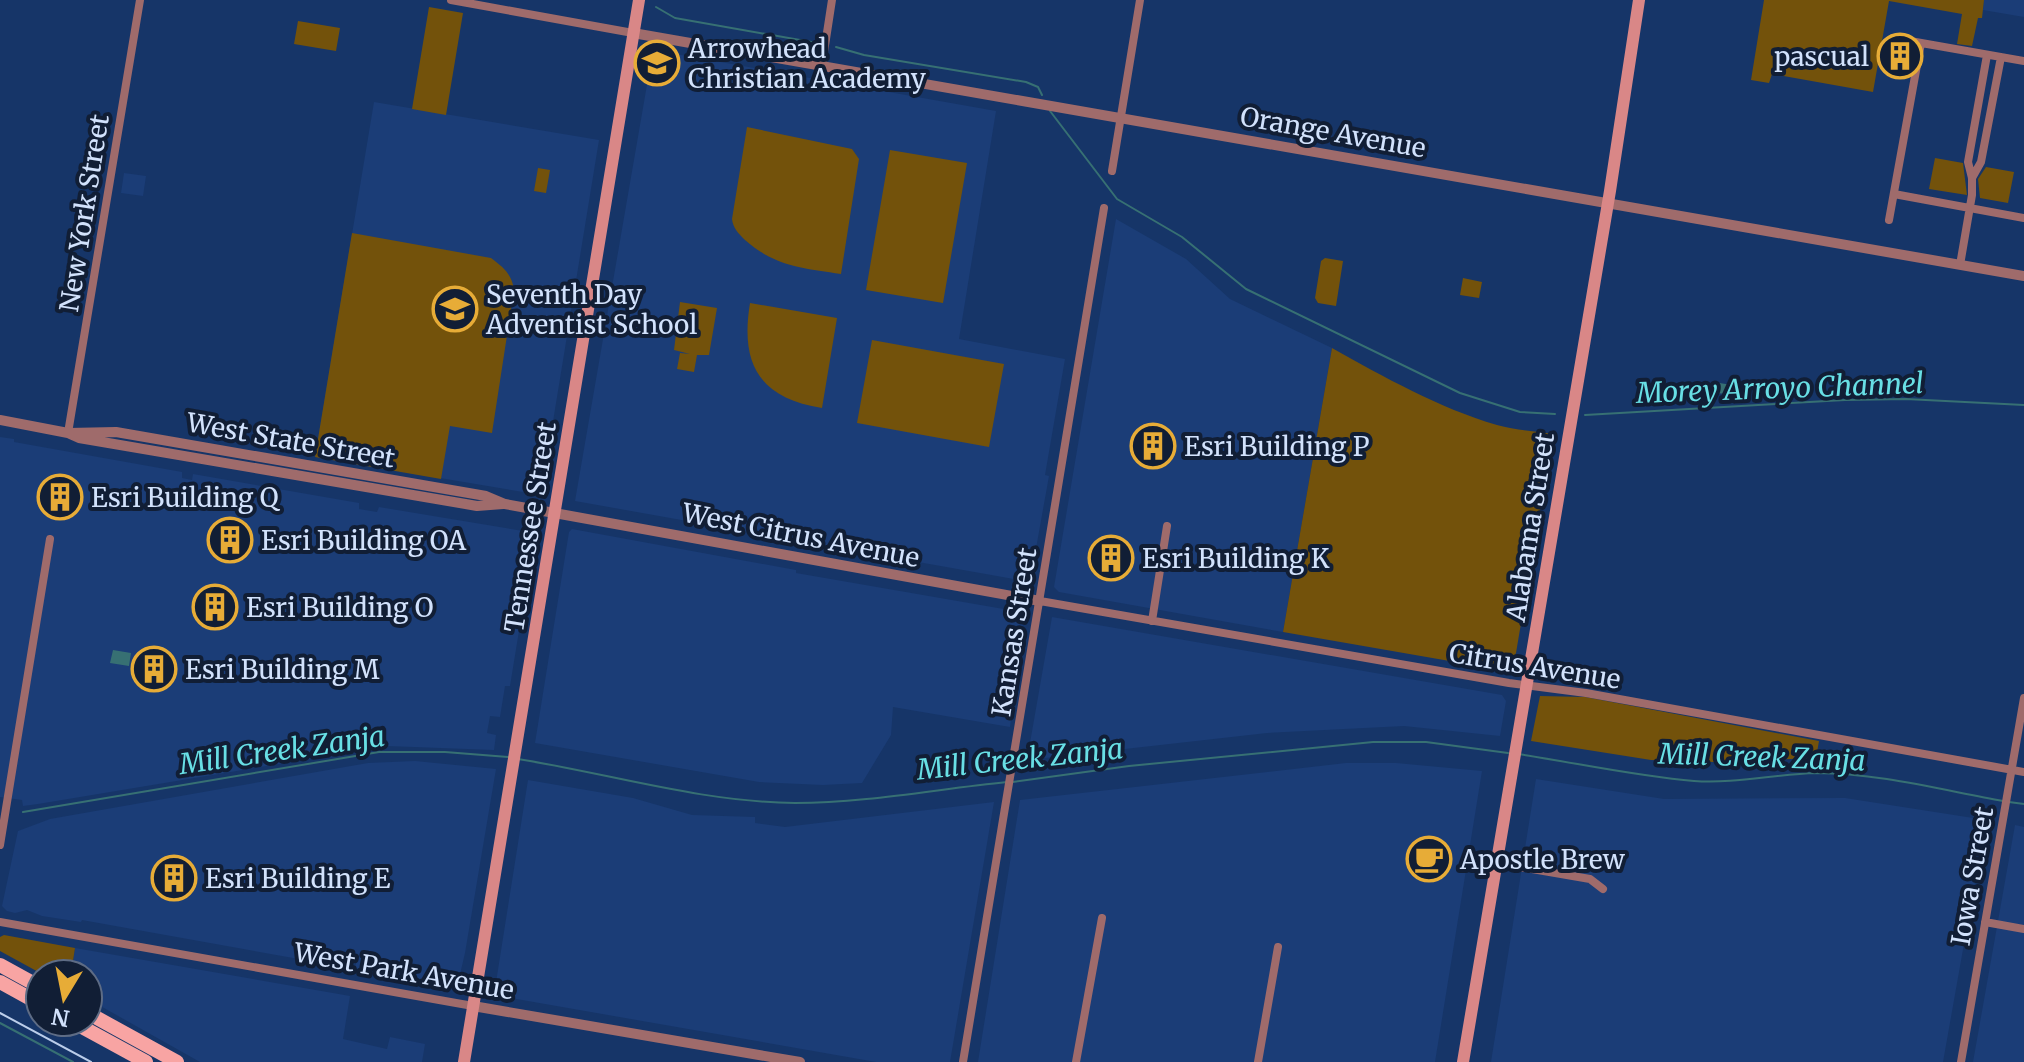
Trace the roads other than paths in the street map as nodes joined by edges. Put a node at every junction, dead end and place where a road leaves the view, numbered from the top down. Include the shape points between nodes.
1 (140, 0) edge
2 (451, 0) edge
3 (639, 0) edge
4 (832, 0) edge
5 (1140, 0) edge
6 (1639, 0) edge
7 (633, 33) junction
8 (1893, 38) dead end
9 (1921, 43) junction
10 (1987, 55) junction
11 (2001, 57) junction
12 (2024, 61) edge
13 (822, 65) junction
14 (1121, 117) junction
15 (1112, 171) dead end
16 (1972, 178) junction
17 (1894, 194) junction
18 (1607, 203) junction
19 (1104, 208) dead end
20 (1970, 208) junction
21 (2024, 218) edge
22 (1889, 220) dead end
23 (1960, 265) junction
24 (2024, 276) edge
25 (0, 420) edge
26 (68, 433) junction
27 (555, 512) junction
28 (1167, 526) dead end
29 (50, 539) dead end
30 (1040, 601) junction
31 (1152, 621) junction
32 (1526, 686) junction
33 (2024, 698) edge
34 (2012, 770) junction
35 (2024, 772) edge
36 (0, 845) edge
37 (1496, 863) junction
38 (1603, 889) dead end
39 (1102, 918) dead end
40 (0, 922) edge
41 (1985, 922) junction
42 (2024, 929) edge
43 (1278, 947) dead end
44 (0, 965) edge
45 (24, 978) edge
46 (0, 982) edge
47 (24, 995) edge
48 (473, 1006) junction
49 (104, 1022) edge
50 (102, 1038) edge
51 (146, 1062) edge
52 (177, 1062) edge
53 (464, 1062) edge
54 (800, 1062) edge
55 (963, 1062) edge
56 (1076, 1062) edge
57 (1258, 1062) edge
58 (1463, 1062) edge
59 (1961, 1062) edge

1 - 26 street, New York Street
2 - 7 street
3 - 7 main road, Tennessee Street
4 - 13 street
5 - 14 street
6 - 18 main road, Alabama Street
7 - 13 street, Orange Avenue
7 - 27 main road, Tennessee Street
8 - 9 street
9 - 10 street
9 - 17 street
10 - 11 street
10 - 16 street via 1968,162
11 - 12 street
11 - 16 street via 1980,166
13 - 14 street, Orange Avenue
14 - 15 street
14 - 18 street, Orange Avenue
16 - 20 street
17 - 20 street
17 - 22 street
18 - 23 street, Orange Avenue
18 - 32 main road, Alabama Street
19 - 30 street, Kansas Street
20 - 21 street
20 - 23 street
23 - 24 street, Orange Avenue
25 - 26 street, West State Street
26 - 27 street, West State Street via 477,506 505,504
27 - 30 street, West Citrus Avenue
27 - 48 main road, Tennessee Street
28 - 31 street
29 - 36 street
30 - 31 street, Citrus Avenue
30 - 55 street, Kansas Street
31 - 32 street, Citrus Avenue
32 - 34 street, Citrus Avenue
32 - 37 main road, Alabama Street
33 - 34 street, Iowa Street
34 - 35 street, Citrus Avenue
34 - 41 street, Iowa Street
37 - 38 street via 1590,879
37 - 58 main road, Alabama Street
39 - 56 street
40 - 48 street, West Park Avenue
41 - 42 street
41 - 59 street, Iowa Street
43 - 57 street
44 - 45 main road
46 - 47 main road
48 - 53 main road, Tennessee Street
48 - 54 street, West Park Avenue
49 - 52 main road
50 - 51 main road

